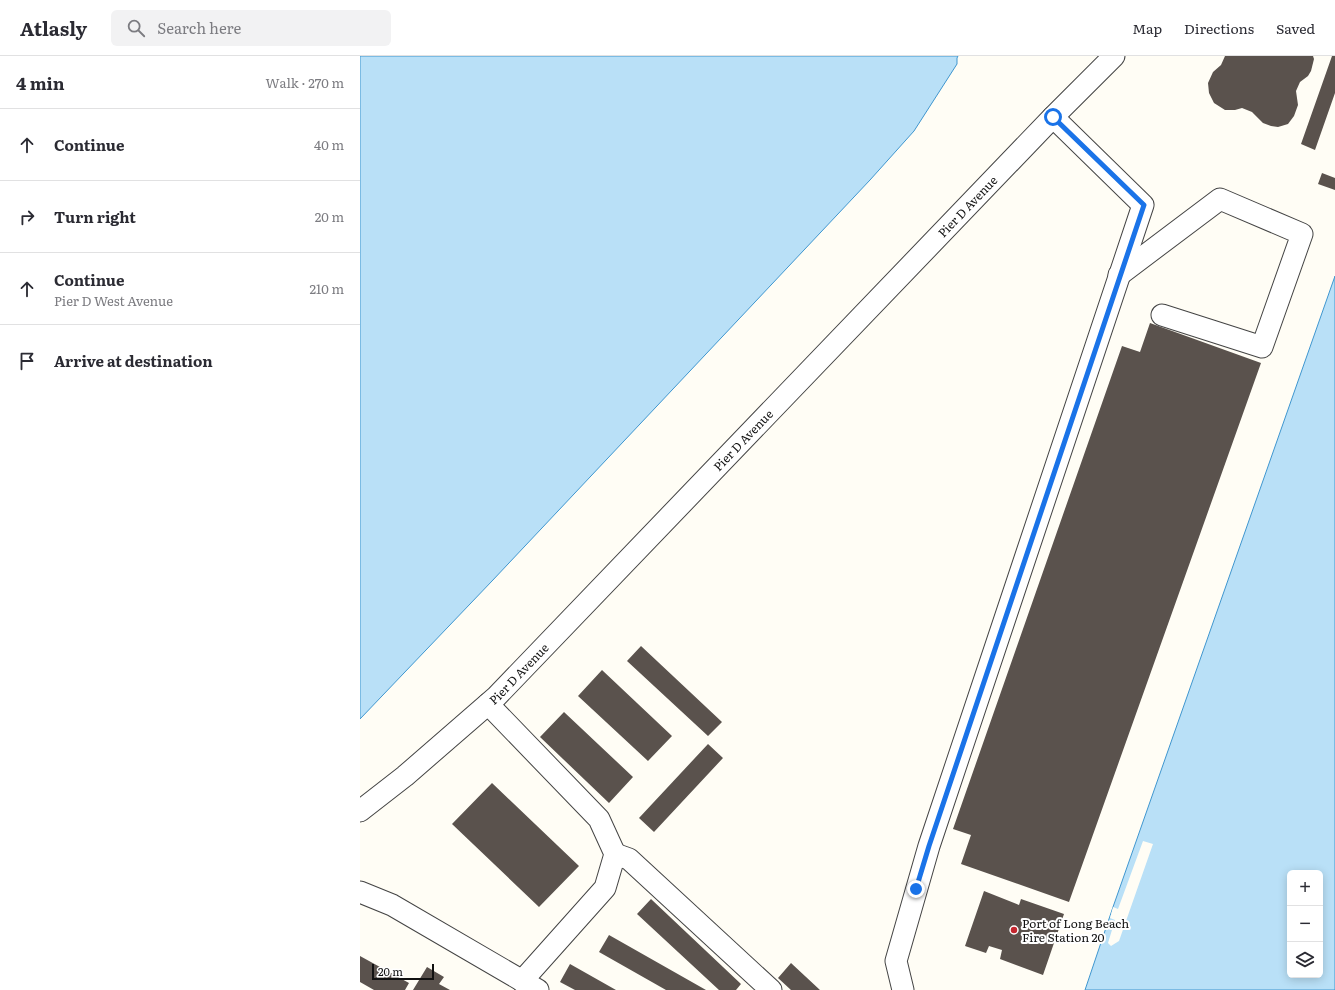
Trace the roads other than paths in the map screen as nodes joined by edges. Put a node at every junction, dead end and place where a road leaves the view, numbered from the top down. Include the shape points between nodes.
1 (1114, 56) edge
2 (1053, 117) junction
3 (1119, 275) junction
4 (1162, 314) dead end
5 (488, 704) junction
6 (360, 811) edge
7 (615, 854) junction
8 (360, 892) edge
9 (530, 985) edge
10 (771, 990) edge
11 (903, 990) edge

1 - 2 street, Pier D Avenue
2 - 3 street via 1144,205
2 - 5 street, Pier D Avenue
3 - 4 street via 1220,198 1302,234 1262,347
3 - 11 street via 929,846 896,961
5 - 6 street, Pier D Avenue via 405,776
5 - 7 street via 599,819
7 - 9 street via 605,888
7 - 10 street via 629,859
8 - 9 street via 392,905

